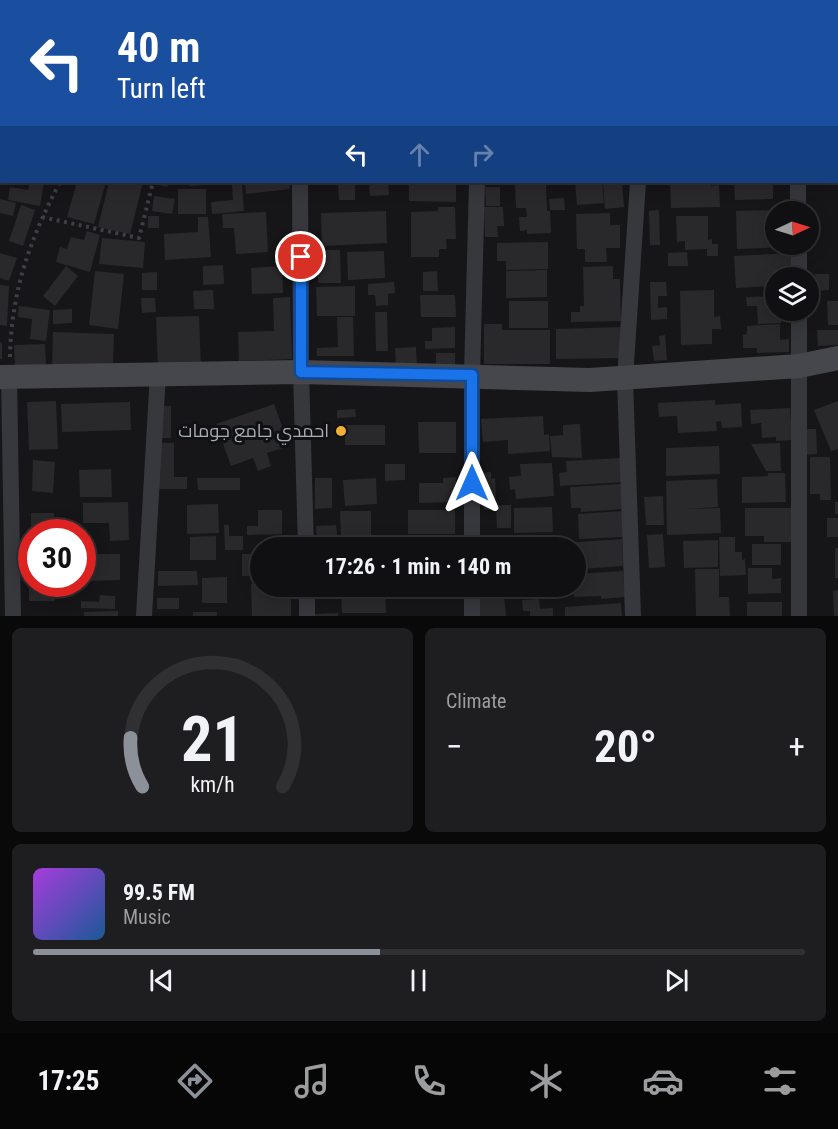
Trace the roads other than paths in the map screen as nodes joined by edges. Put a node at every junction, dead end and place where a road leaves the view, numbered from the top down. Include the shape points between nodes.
1 (300, 183) edge
2 (477, 183) edge
3 (638, 183) edge
4 (798, 183) edge
5 (798, 201) edge
6 (799, 321) edge
7 (838, 358) edge
8 (799, 366) junction
9 (301, 372) junction
10 (158, 373) junction
11 (472, 375) junction
12 (4, 377) edge
13 (625, 379) junction
14 (306, 537) edge
15 (472, 537) edge
16 (307, 597) edge
17 (472, 597) edge
18 (13, 616) edge
19 (144, 616) edge
20 (307, 616) edge
21 (472, 616) edge
22 (633, 616) edge
23 (799, 616) edge

1 - 9 street
2 - 11 street
3 - 13 street
4 - 5 street
6 - 8 street
7 - 8 street
8 - 13 street
8 - 23 street
9 - 10 street
9 - 11 street
9 - 14 street
10 - 12 street
10 - 19 street
11 - 13 street
11 - 15 street
12 - 18 street
13 - 22 street
16 - 20 street
17 - 21 street

